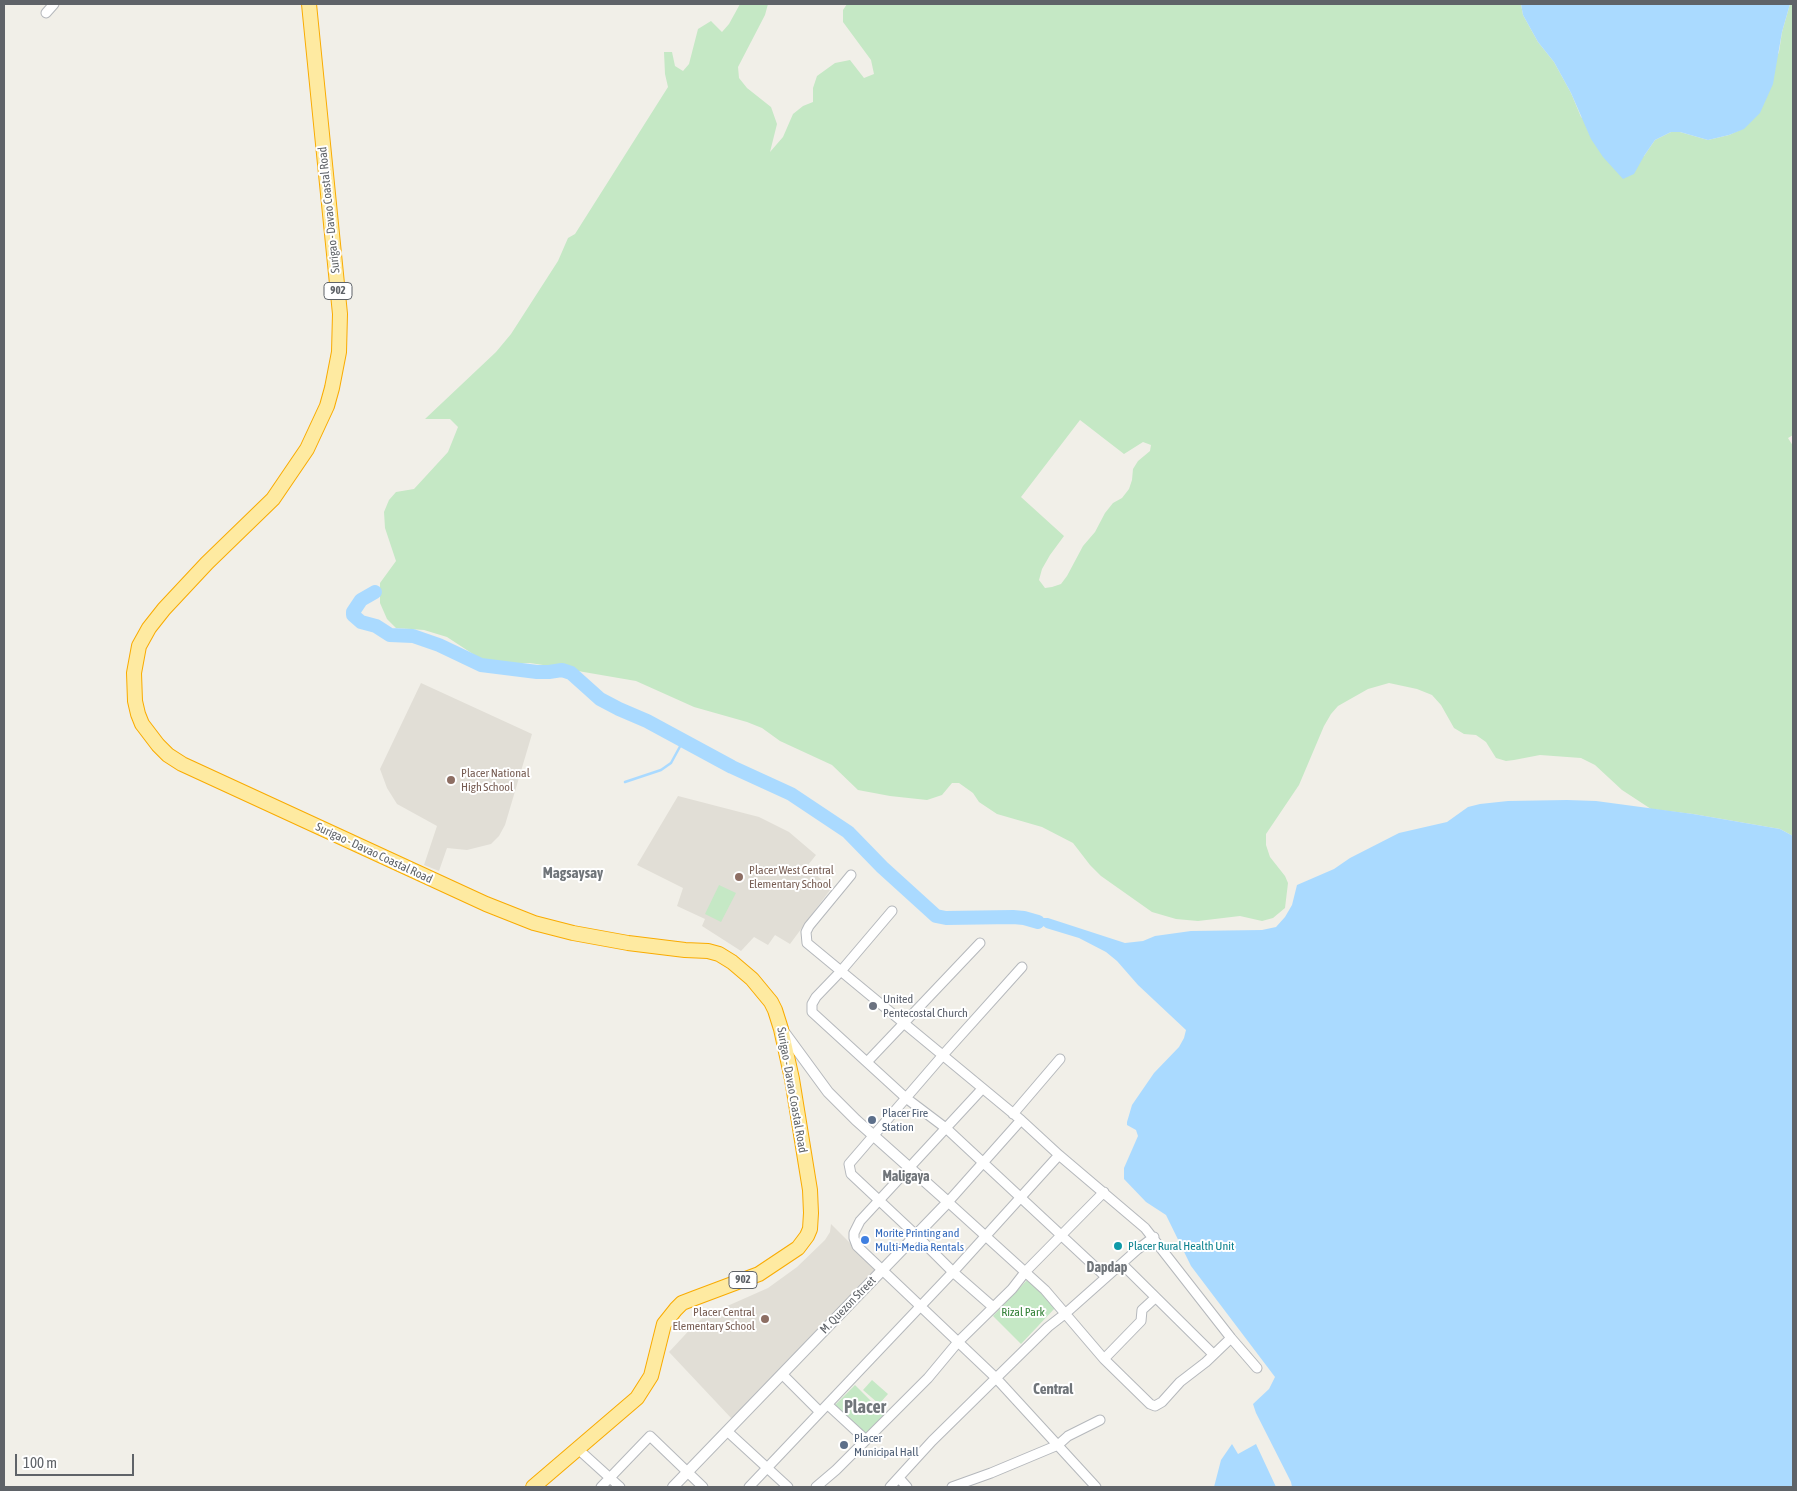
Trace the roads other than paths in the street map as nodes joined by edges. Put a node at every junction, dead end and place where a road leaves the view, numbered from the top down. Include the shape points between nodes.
1 (54, 4) edge
2 (310, 4) edge
3 (46, 13) dead end
4 (851, 874) dead end
5 (892, 911) dead end
6 (980, 943) dead end
7 (1022, 968) dead end
8 (841, 971) junction
9 (903, 1023) junction
10 (781, 1028) junction
11 (942, 1055) junction
12 (1060, 1059) dead end
13 (867, 1062) junction
14 (982, 1089) junction
15 (906, 1098) junction
16 (1013, 1114) junction
17 (1021, 1120) junction
18 (947, 1129) junction
19 (875, 1136) junction
20 (1060, 1155) junction
21 (982, 1164) junction
22 (909, 1168) junction
23 (1104, 1192) junction
24 (1022, 1199) junction
25 (879, 1201) junction
26 (948, 1202) junction
27 (916, 1235) junction
28 (987, 1235) junction
29 (1062, 1235) junction
30 (1154, 1237) junction
31 (1122, 1264) junction
32 (881, 1270) junction
33 (953, 1272) junction
34 (1026, 1272) junction
35 (1106, 1277) junction
36 (1155, 1298) junction
37 (920, 1307) junction
38 (993, 1307) junction
39 (1066, 1313) junction
40 (1231, 1338) junction
41 (958, 1342) junction
42 (1213, 1354) junction
43 (1104, 1359) junction
44 (1257, 1368) dead end
45 (782, 1374) junction
46 (996, 1378) junction
47 (828, 1404) junction
48 (820, 1412) junction
49 (1100, 1420) dead end
50 (727, 1431) junction
51 (866, 1440) junction
52 (1058, 1445) junction
53 (578, 1449) junction
54 (768, 1468) junction
55 (688, 1472) junction
56 (610, 1478) junction
57 (899, 1478) junction
58 (534, 1487) edge
59 (601, 1487) edge
60 (620, 1487) edge
61 (673, 1487) edge
62 (703, 1487) edge
63 (749, 1487) edge
64 (788, 1487) edge
65 (816, 1487) edge
66 (890, 1487) edge
67 (907, 1487) edge
68 (952, 1487) edge
69 (1096, 1487) edge

1 - 3 street
2 - 10 highway, Surigao - Davao Coastal Road / 902 via 340,334 332,388 306,450 273,498 207,562 154,620 139,646 134,673 134,700 138,714 150,736 168,755 196,772 486,904 534,923 602,939 719,954 761,988 771,1002
4 - 8 street via 809,926 805,936 807,942
5 - 8 street
6 - 9 street
7 - 11 street
8 - 9 street
8 - 13 street via 816,997 811,1008 814,1015
9 - 11 street
9 - 13 street
10 - 19 street via 828,1092
10 - 53 highway, Surigao - Davao Coastal Road / 902 via 810,1190 807,1236 789,1256 759,1274 676,1308 664,1324 651,1376 643,1391
11 - 14 street
11 - 15 street
12 - 16 street
13 - 15 street
14 - 16 street
14 - 18 street
15 - 18 street
15 - 19 street
16 - 17 street
17 - 20 street
17 - 21 street, M. Quezon Street
18 - 21 street
18 - 22 street
19 - 22 street
19 - 25 street via 855,1155 848,1168 850,1174
20 - 23 street
20 - 24 street
21 - 24 street
21 - 26 street, M. Quezon Street
22 - 25 street
22 - 26 street
23 - 29 street
23 - 30 street
24 - 28 street
24 - 29 street
25 - 27 street
25 - 32 street via 860,1221 854,1238 857,1246
26 - 27 street, M. Quezon Street
26 - 28 street
27 - 32 street, M. Quezon Street
27 - 33 street
28 - 33 street
28 - 34 street
29 - 34 street
29 - 35 street
30 - 31 street
30 - 40 street
31 - 35 street
31 - 36 street
32 - 37 street
32 - 45 street, M. Quezon Street
33 - 37 street
33 - 38 street
34 - 38 street
34 - 39 street
35 - 39 street
36 - 42 street
36 - 43 street via 1142,1310 1140,1322
37 - 41 street
37 - 47 street
38 - 41 street
39 - 43 street
39 - 46 street
40 - 42 street
40 - 44 street
41 - 46 street
41 - 51 street via 928,1378
42 - 43 street via 1155,1406
45 - 48 street
45 - 50 street, M. Quezon Street
46 - 52 street
46 - 57 street
47 - 48 street
47 - 51 street
48 - 54 street
49 - 52 street via 1068,1436
50 - 54 street
50 - 55 street, M. Quezon Street
51 - 65 street
52 - 68 street
52 - 69 street
53 - 56 street
53 - 58 highway, Surigao - Davao Coastal Road / 902
54 - 63 street
54 - 64 street
55 - 56 street via 650,1436
55 - 61 street, M. Quezon Street
55 - 62 street
56 - 59 street
56 - 60 street
57 - 66 street
57 - 67 street

